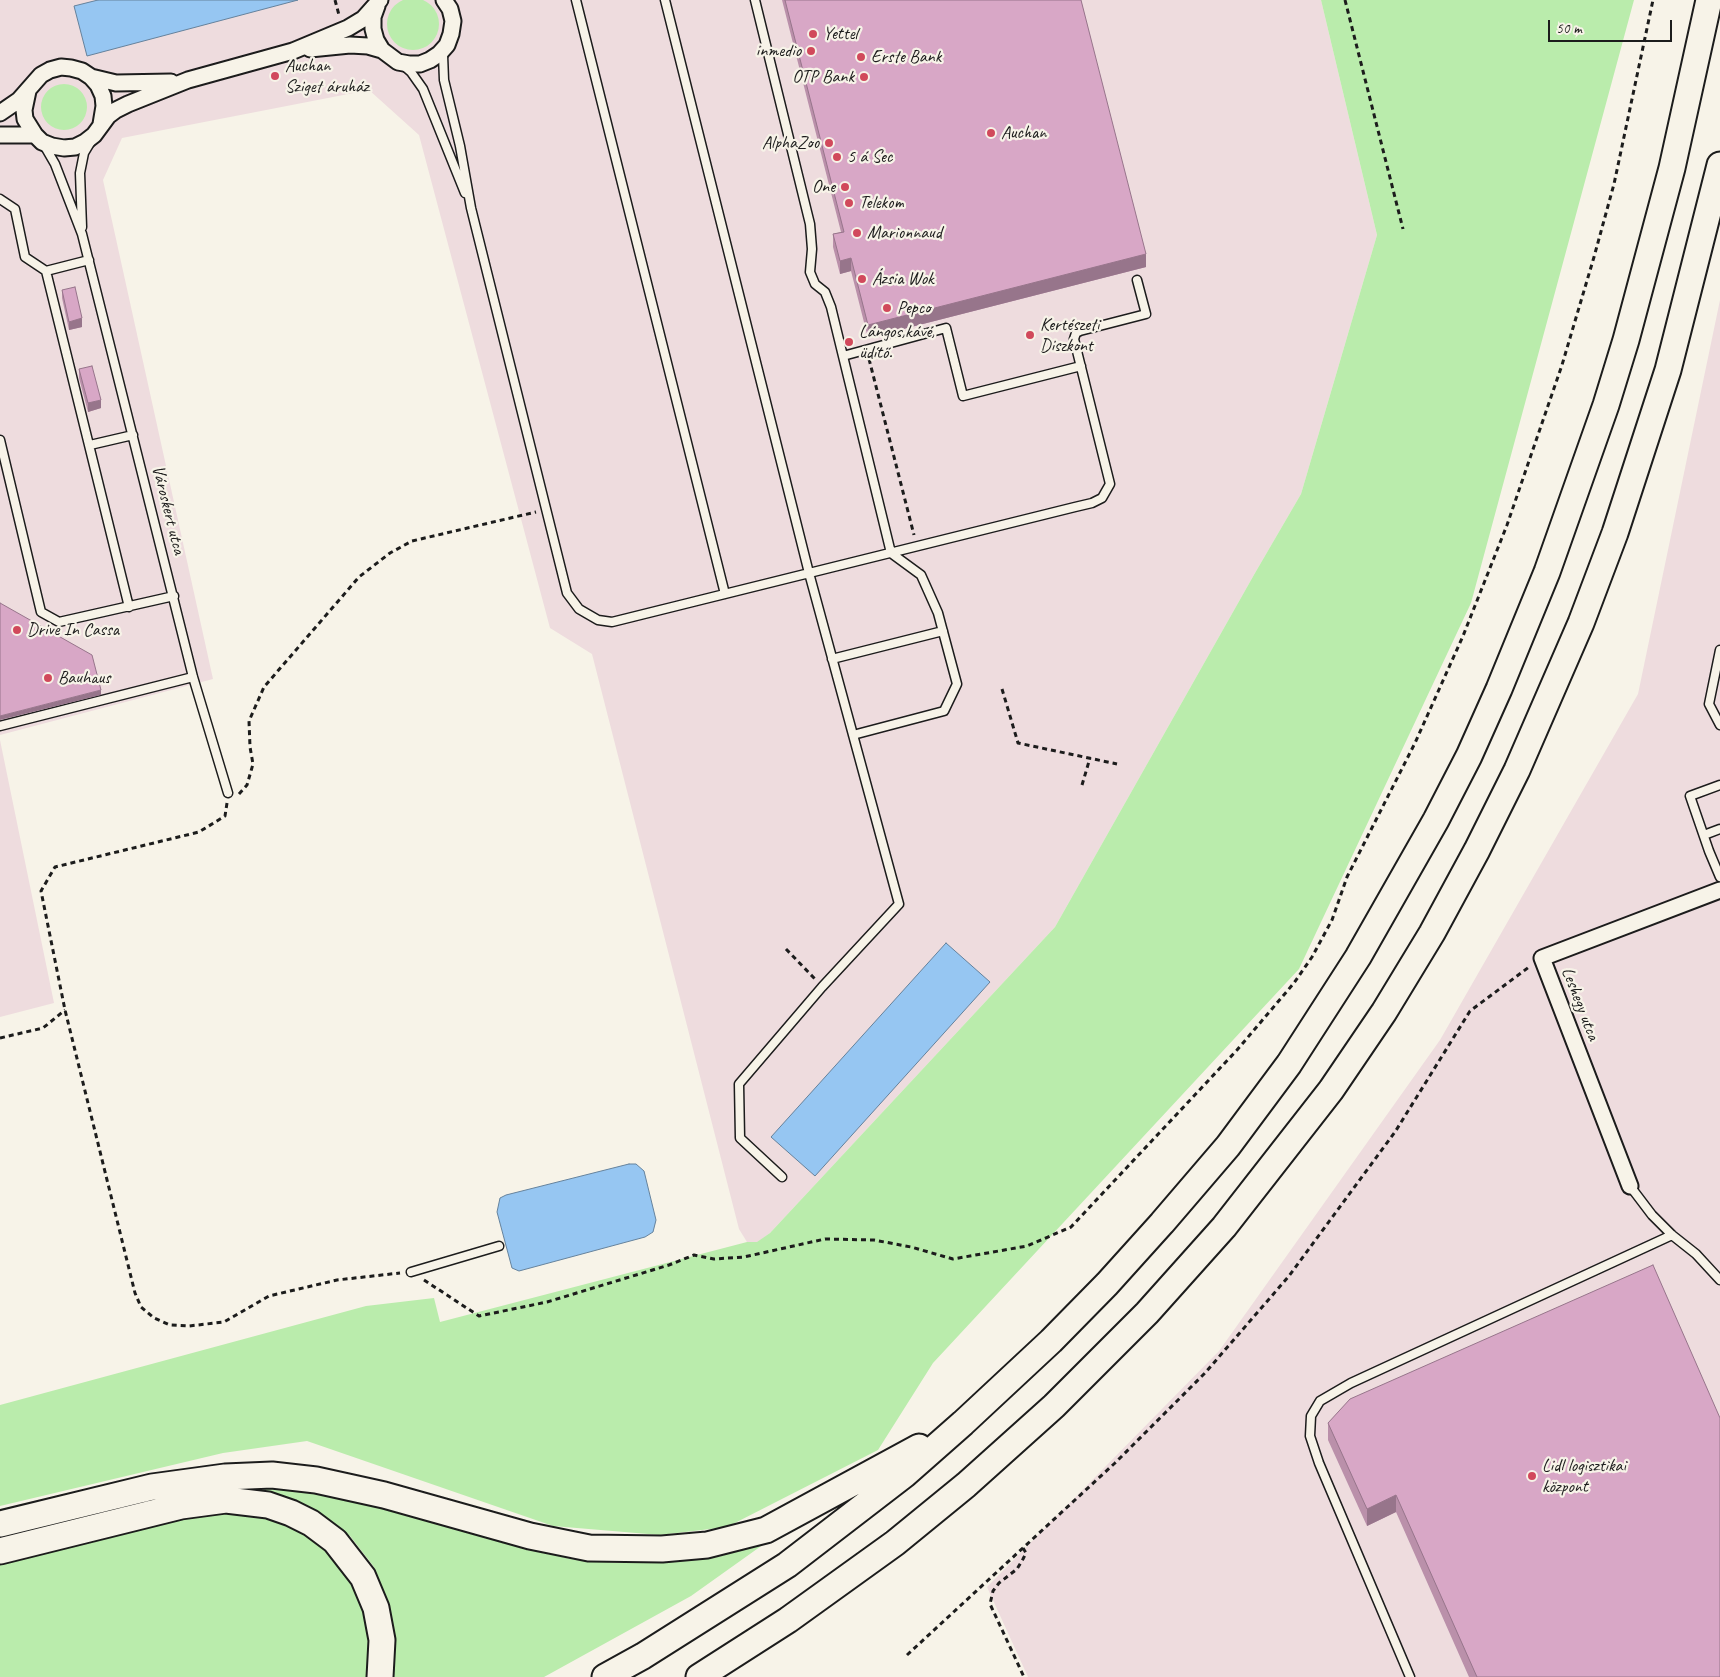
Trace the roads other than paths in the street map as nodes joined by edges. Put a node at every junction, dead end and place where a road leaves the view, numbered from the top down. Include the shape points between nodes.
1 (444, 0) edge
2 (576, 0) edge
3 (665, 0) edge
4 (755, 0) edge
5 (1709, 0) edge
6 (379, 3) edge
7 (447, 45) junction
8 (293, 50) junction
9 (382, 50) junction
10 (398, 62) junction
11 (91, 77) junction
12 (188, 80) junction
13 (28, 91) junction
14 (0, 113) edge
15 (97, 131) junction
16 (0, 136) edge
17 (38, 139) junction
18 (1720, 165) edge
19 (0, 199) edge
20 (471, 208) junction
21 (82, 234) junction
22 (89, 260) junction
23 (46, 271) junction
24 (1137, 280) dead end
25 (843, 356) junction
26 (1080, 366) junction
27 (134, 435) junction
28 (0, 440) edge
29 (90, 445) junction
30 (891, 553) junction
31 (809, 573) junction
32 (724, 594) junction
33 (174, 596) junction
34 (129, 606) junction
35 (943, 631) junction
36 (1720, 650) edge
37 (832, 659) junction
38 (193, 677) junction
39 (1720, 725) edge
40 (0, 726) edge
41 (853, 735) junction
42 (1720, 785) edge
43 (228, 793) road end
44 (1720, 829) edge
45 (1704, 835) junction
46 (1720, 877) edge
47 (1720, 890) edge
48 (782, 1177) dead end
49 (1630, 1186) joint
50 (1672, 1235) junction
51 (500, 1246) dead end
52 (410, 1272) road end
53 (1720, 1280) edge
54 (963, 1423) junction
55 (0, 1524) edge
56 (0, 1551) edge
57 (380, 1677) edge
58 (604, 1677) edge
59 (699, 1677) edge
60 (1410, 1677) edge

1 - 7 street via 452,21 452,34
2 - 32 lane
3 - 31 lane
4 - 25 lane via 810,224 810,272 815,284 825,292
5 - 54 highway via 1651,249 1606,405 1547,572 1514,653 1436,820 1320,1017 1228,1146 1107,1284
6 - 8 street via 356,24
6 - 9 street via 373,17 373,29
7 - 10 street via 440,54 420,64
7 - 20 lane via 443,55 444,80
8 - 9 street via 350,45
8 - 12 street
9 - 10 street
10 - 20 lane via 423,88
11 - 12 street via 116,83 142,84
11 - 13 street via 71,68 50,70 33,82
11 - 15 street via 98,85 104,106
12 - 15 street via 116,110
13 - 14 street
13 - 17 street via 25,119
15 - 17 street via 75,147 52,146
15 - 21 lane, Városkert utca via 84,153 80,172
16 - 17 street
17 - 21 lane, Városkert utca via 55,164
18 - 59 highway via 1668,370 1581,623 1521,761 1477,850 1379,1020 1331,1090 1224,1228 1147,1313 1054,1406 895,1543 788,1620
19 - 23 lane via 14,209 25,257
20 - 32 lane via 567,593 579,609 598,620 612,622
21 - 22 lane, Városkert utca
22 - 23 lane
22 - 27 lane, Városkert utca
23 - 29 lane
24 - 26 lane via 1146,314 1076,333 1074,339
25 - 26 lane via 946,328 963,396
25 - 30 lane
26 - 30 lane via 1110,484 1102,498
27 - 29 lane
27 - 33 lane, Városkert utca
28 - 34 lane via 42,612 59,622
29 - 34 lane
30 - 31 lane
30 - 35 lane via 921,575
31 - 32 lane
31 - 37 lane
33 - 34 lane
33 - 38 lane, Városkert utca
35 - 37 lane
35 - 41 lane via 956,684 944,711
36 - 39 lane via 1709,704
37 - 41 lane
38 - 40 lane
38 - 43 lane, Városkert utca
41 - 48 lane via 899,904 822,986 739,1084 740,1138
42 - 45 lane via 1690,796
44 - 45 lane
45 - 46 lane
47 - 49 street, Leshegy utca via 1542,958
49 - 50 lane
50 - 53 lane via 1696,1254
50 - 60 lane via 1351,1383 1320,1401 1311,1416 1313,1445
51 - 52 lane
54 - 55 highway via 766,1530 707,1545 652,1550 590,1548 530,1536 375,1493 316,1480 272,1475 225,1477 152,1487
54 - 58 highway via 904,1475 787,1565
56 - 57 highway via 181,1506 226,1500 268,1505 311,1523 335,1542 363,1577 376,1608 382,1640

